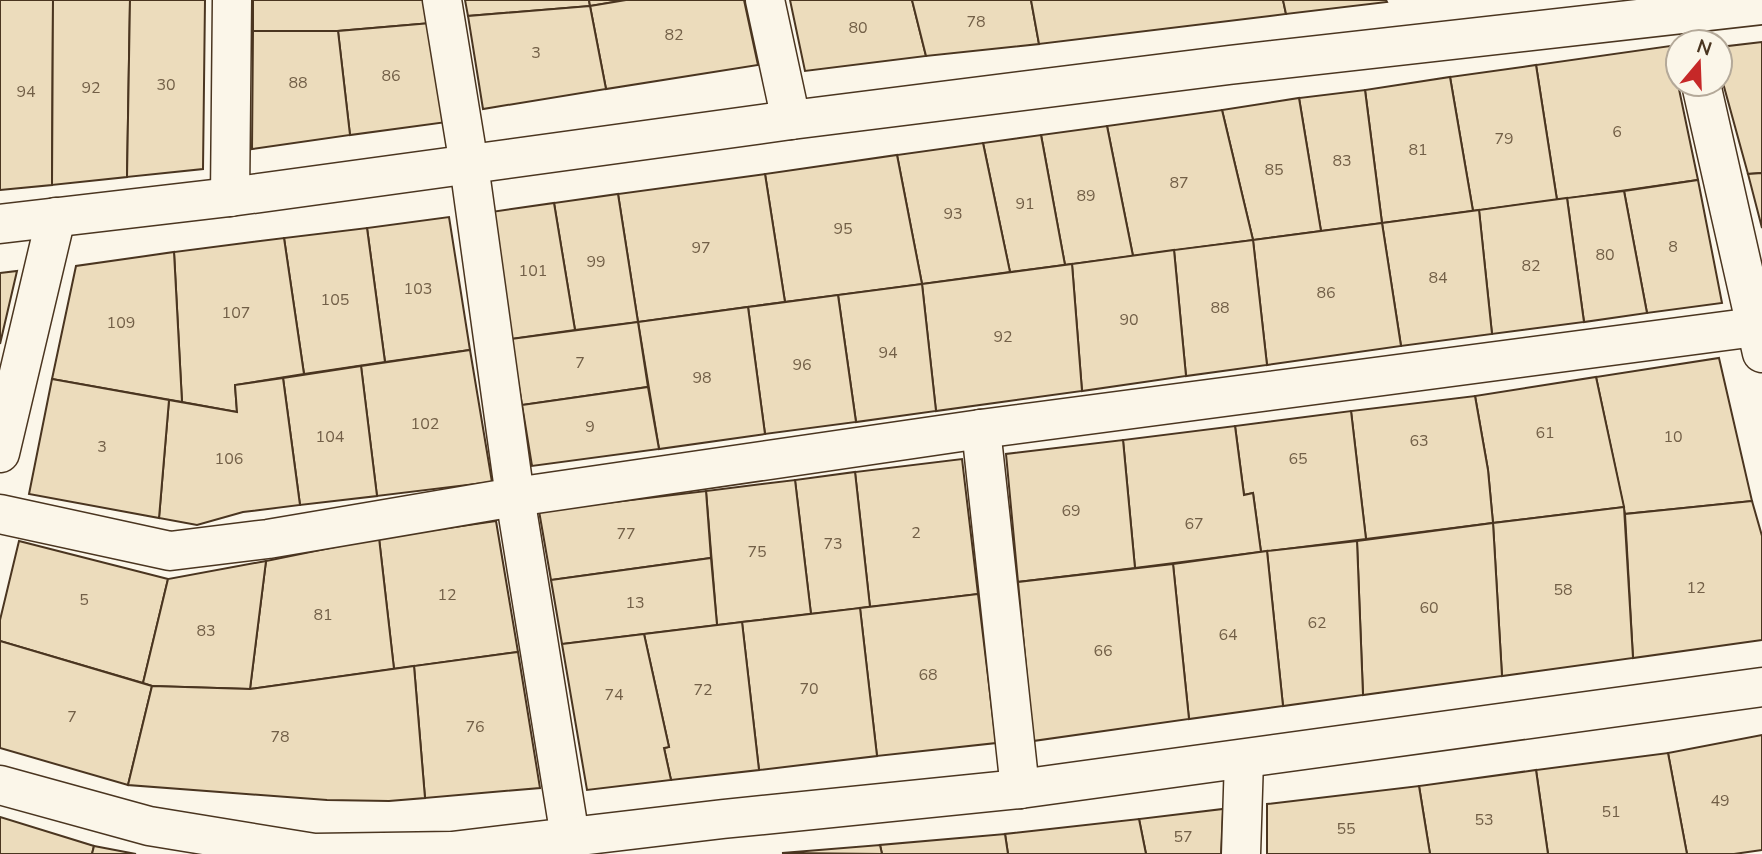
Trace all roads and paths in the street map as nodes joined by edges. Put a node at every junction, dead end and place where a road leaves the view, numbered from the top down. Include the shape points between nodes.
1 (232, 0) edge
2 (442, 0) edge
3 (765, 0) edge
4 (1762, 5) edge
5 (1687, 18) edge
6 (1704, 98) edge
7 (791, 120) junction
8 (469, 165) junction
9 (230, 197) junction
10 (56, 217) junction
11 (0, 224) edge
12 (1760, 335) edge
13 (981, 429) junction
14 (0, 453) edge
15 (515, 497) junction
16 (0, 514) edge
17 (1762, 687) edge
18 (1244, 759) junction
19 (0, 785) edge
20 (1020, 789) junction
21 (569, 837) junction
22 (423, 853) edge
23 (1241, 854) edge

1 - 9 street
2 - 8 street
3 - 7 street
4 - 5 street
5 - 7 street
6 - 12 street
7 - 8 street
8 - 9 street
8 - 15 street
9 - 10 street
10 - 11 street
10 - 14 street
12 - 13 street
13 - 15 street
13 - 20 street
15 - 16 street via 170,551
15 - 21 street
17 - 18 street
18 - 20 street
18 - 23 street
19 - 22 street via 149,826 314,853
20 - 21 street
21 - 22 street

